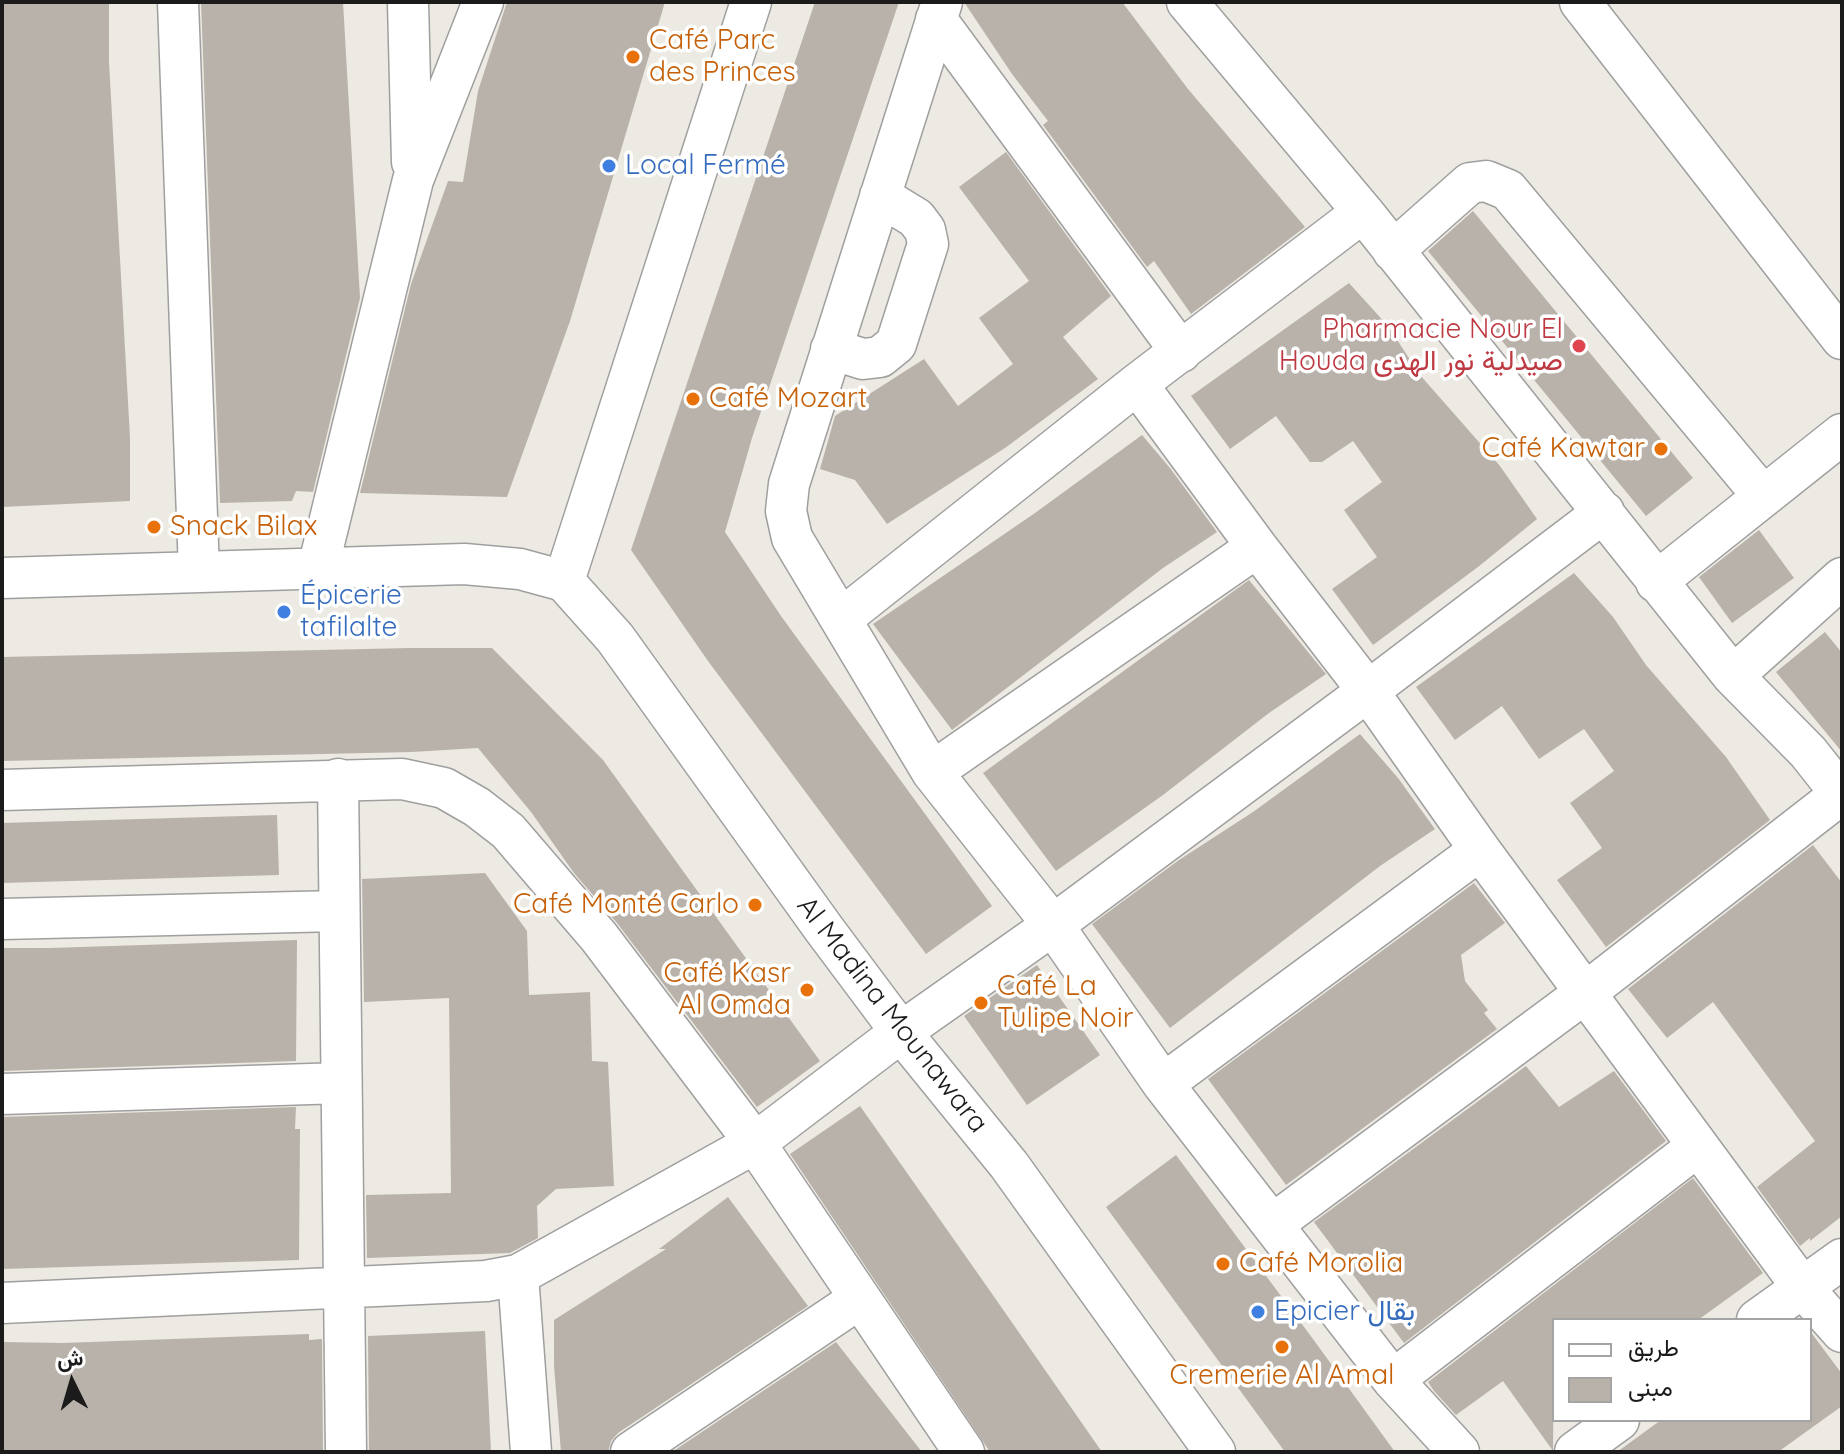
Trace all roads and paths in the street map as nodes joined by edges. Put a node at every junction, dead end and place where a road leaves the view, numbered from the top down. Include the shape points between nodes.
1 (178, 2) edge
2 (408, 2) edge
3 (483, 2) edge
4 (751, 2) edge
5 (1187, 2) edge
6 (1580, 2) edge
7 (939, 10) edge
8 (413, 180) junction
9 (880, 196) junction
10 (1363, 212) junction
11 (1393, 251) junction
12 (1842, 339) edge
13 (831, 349) junction
14 (1181, 352) junction
15 (1137, 384) junction
16 (1842, 434) edge
17 (1763, 496) junction
18 (1604, 512) junction
19 (1257, 547) junction
20 (318, 568) junction
21 (199, 571) junction
22 (2, 578) edge
23 (564, 581) junction
24 (1656, 582) junction
25 (1840, 584) edge
26 (841, 619) junction
27 (1733, 676) junction
28 (1368, 691) junction
29 (932, 772) junction
30 (338, 779) junction
31 (2, 790) edge
32 (1842, 794) edge
33 (1480, 850) junction
34 (338, 911) junction
35 (2, 919) edge
36 (1053, 925) junction
37 (1585, 993) junction
38 (901, 1032) junction
39 (341, 1083) junction
40 (1163, 1084) junction
41 (2, 1094) edge
42 (755, 1143) junction
43 (1698, 1146) junction
44 (1273, 1224) junction
45 (1842, 1259) edge
46 (518, 1275) junction
47 (345, 1286) junction
48 (1802, 1287) junction
49 (859, 1299) junction
50 (2, 1303) edge
51 (1760, 1318) edge
52 (1842, 1332) edge
53 (1393, 1380) junction
54 (1616, 1422) edge
55 (346, 1452) edge
56 (531, 1452) edge
57 (631, 1452) edge
58 (964, 1452) edge
59 (1215, 1452) edge
60 (1459, 1452) edge
61 (1575, 1452) edge

1 - 21 street
2 - 8 street
3 - 8 street
4 - 23 street
5 - 10 street
6 - 12 street
7 - 9 street
7 - 14 street
8 - 20 street
9 - 13 street
9 - 13 street via 916,218 928,244 896,344 880,357 863,359
10 - 11 street
10 - 14 street
11 - 17 street via 1470,183 1486,181 1508,190
11 - 18 street
13 - 26 street via 789,484 786,511 792,538
14 - 15 street
15 - 19 street
15 - 26 street
16 - 17 street
17 - 24 street
18 - 24 street
18 - 28 street
19 - 28 street
19 - 29 street
20 - 21 street
20 - 23 street via 464,564 520,569
21 - 22 street
23 - 38 street, Al Madina Mounawara via 615,638
24 - 27 street
25 - 27 street
26 - 29 street
27 - 32 street
28 - 33 street
28 - 36 street
29 - 36 street
30 - 31 street
30 - 34 street
30 - 42 street via 402,779 444,788 508,831 599,937
32 - 37 street
33 - 37 street
33 - 40 street
34 - 35 street
34 - 39 street
36 - 38 street
36 - 40 street
37 - 43 street
37 - 44 street
38 - 42 street
38 - 59 street, Al Madina Mounawara via 1009,1165
39 - 41 street
39 - 47 street
40 - 44 street
42 - 46 street
42 - 49 street
43 - 48 street
43 - 53 street
44 - 53 street
45 - 48 street
46 - 47 street
46 - 56 street
47 - 50 street
47 - 55 street
48 - 51 street
48 - 52 street
49 - 57 street
49 - 58 street
53 - 60 street
54 - 61 street

